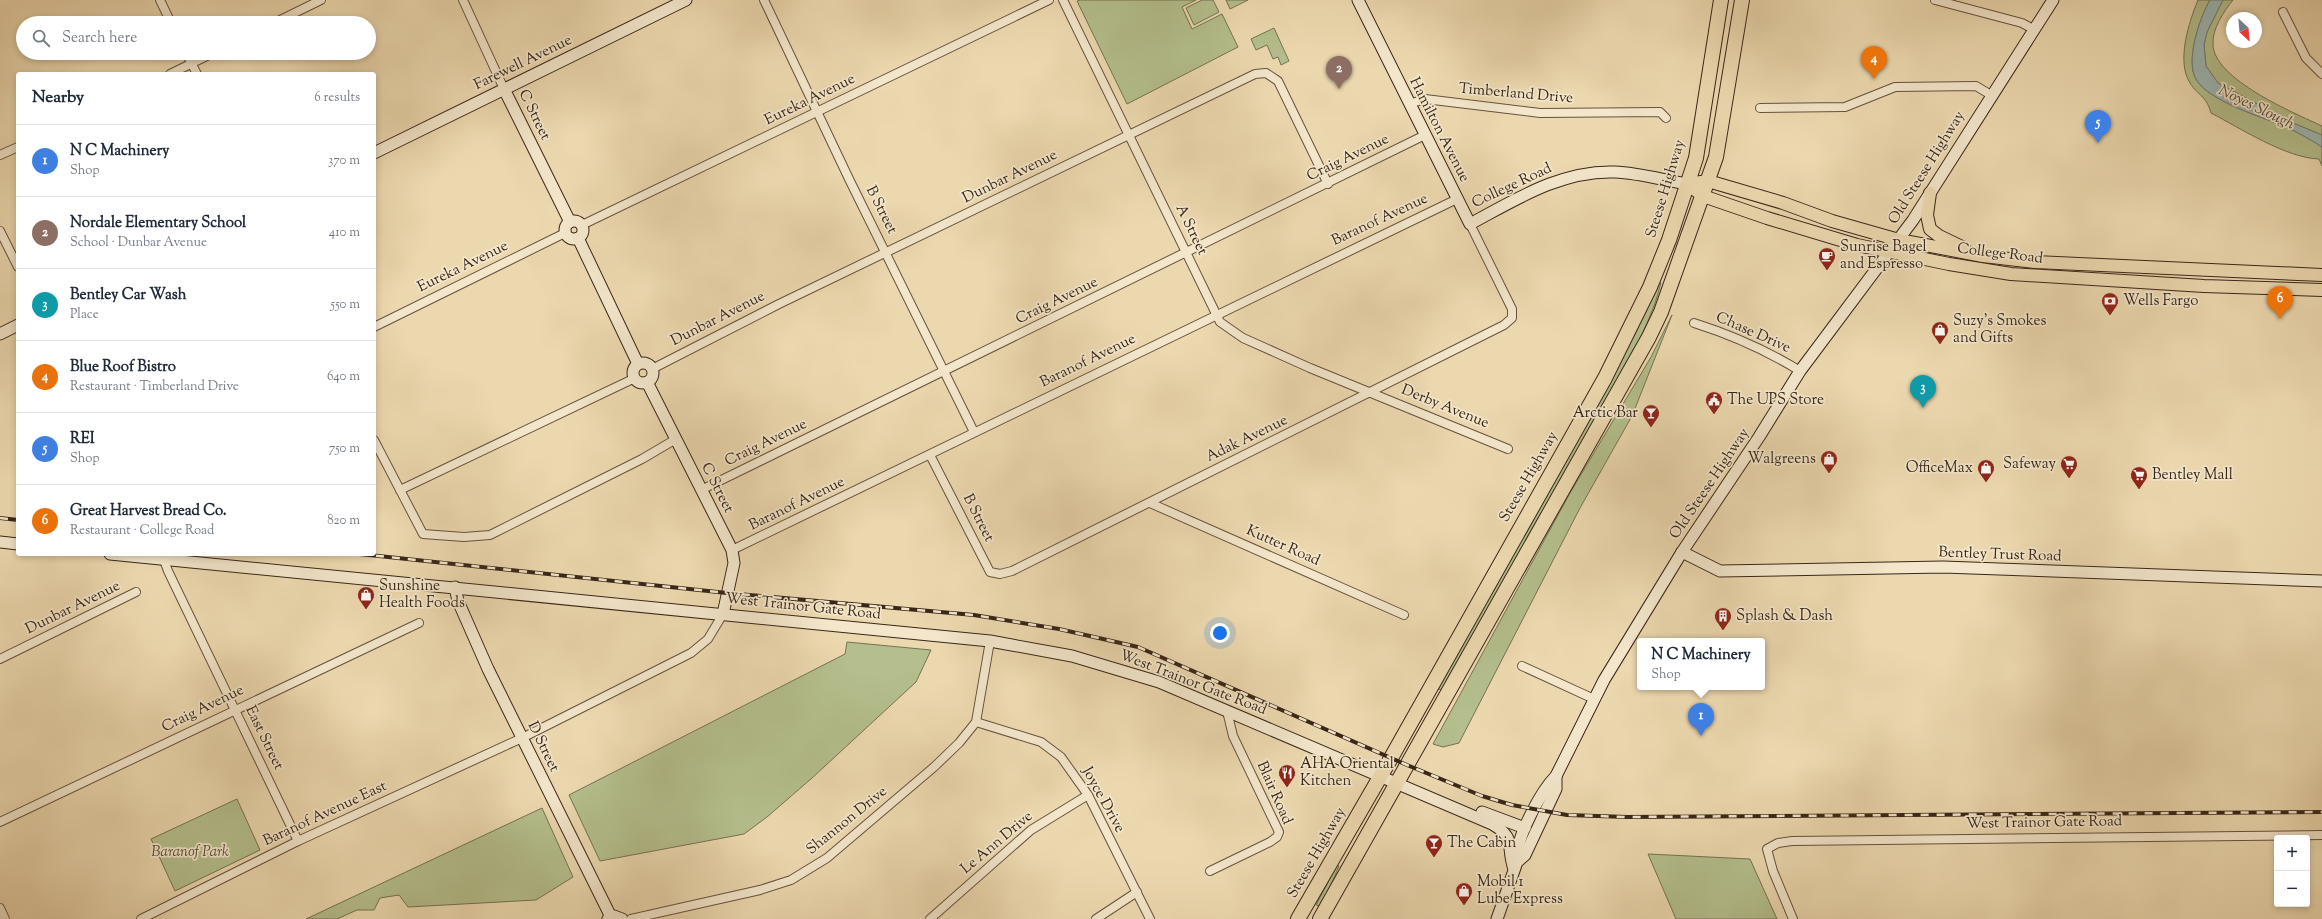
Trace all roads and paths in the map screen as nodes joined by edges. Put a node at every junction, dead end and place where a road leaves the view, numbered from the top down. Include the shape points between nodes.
1 (160, 0) edge
2 (321, 0) edge
3 (463, 0) edge
4 (686, 0) edge
5 (764, 0) edge
6 (1049, 0) edge
7 (1063, 0) edge
8 (1358, 0) edge
9 (1721, 0) edge
10 (1742, 0) edge
11 (1935, 0) edge
12 (2053, 0) edge
13 (2283, 12) dead end
14 (168, 16) edge
15 (288, 16) edge
16 (2033, 28) junction
17 (189, 60) edge
18 (199, 60) edge
19 (191, 64) junction
20 (2322, 64) edge
21 (2314, 68) junction
22 (174, 72) edge
23 (195, 72) edge
24 (2322, 74) edge
25 (504, 89) junction
26 (1991, 95) junction
27 (1409, 104) junction
28 (1760, 108) dead end
29 (817, 112) junction
30 (1666, 118) dead end
31 (1130, 134) junction
32 (1425, 135) junction
33 (16, 148) edge
34 (376, 152) edge
35 (0, 155) edge
36 (1708, 181) junction
37 (1328, 184) junction
38 (1687, 184) junction
39 (1930, 193) junction
40 (1702, 196) junction
41 (1457, 199) junction
42 (570, 222) junction
43 (1470, 224) junction
44 (582, 225) junction
45 (0, 231) edge
46 (565, 233) junction
47 (578, 238) junction
48 (1899, 240) junction
49 (886, 251) junction
50 (1890, 252) junction
51 (1186, 253) junction
52 (1984, 256) junction
53 (16, 263) edge
54 (2322, 275) edge
55 (2322, 290) edge
56 (1216, 314) junction
57 (1512, 318) joint
58 (1694, 323) dead end
59 (16, 326) edge
60 (376, 326) edge
61 (0, 334) edge
62 (638, 364) junction
63 (652, 369) junction
64 (945, 371) junction
65 (1800, 371) junction
66 (635, 378) junction
67 (647, 382) junction
68 (1371, 392) junction
69 (974, 432) junction
70 (676, 439) junction
71 (376, 444) edge
72 (1508, 449) dead end
73 (930, 455) junction
74 (400, 490) junction
75 (701, 490) junction
76 (1150, 503) junction
77 (0, 542) edge
78 (16, 544) edge
79 (732, 550) junction
80 (1682, 552) junction
81 (128, 556) edge
82 (164, 560) junction
83 (990, 572) joint
84 (2322, 581) edge
85 (455, 587) junction
86 (136, 592) dead end
87 (723, 614) junction
88 (1404, 615) dead end
89 (419, 623) dead end
90 (990, 641) junction
91 (0, 659) edge
92 (1522, 666) dead end
93 (1594, 699) junction
94 (234, 709) junction
95 (1227, 711) junction
96 (976, 722) junction
97 (522, 738) junction
98 (1381, 775) junction
99 (1556, 776) junction
100 (1397, 782) junction
101 (1088, 794) junction
102 (1463, 810) junction
103 (0, 822) edge
104 (1525, 828) junction
105 (2322, 835) edge
106 (298, 841) junction
107 (1519, 862) junction
108 (1210, 871) dead end
109 (1137, 892) junction
110 (0, 908) edge
111 (609, 918) edge
112 (6, 919) edge
113 (141, 919) edge
114 (622, 919) edge
115 (631, 919) edge
116 (930, 919) edge
117 (1096, 919) edge
118 (1150, 919) edge
119 (1298, 919) edge
120 (1320, 919) edge
121 (1497, 919) edge
122 (1793, 919) edge

1 - 14 street
2 - 15 street
3 - 25 street, C Street
4 - 25 main road, Farewell Avenue
5 - 29 street, B Street
6 - 29 street, Eureka Avenue
7 - 31 street, A Street
8 - 27 main road, Hamilton Avenue
9 - 38 highway, Steese Highway via 1696,158
10 - 36 highway via 1716,157
11 - 16 street
12 - 16 main road, Old Steese Highway
13 - 21 street via 2306,58
16 - 26 main road, Old Steese Highway
17 - 19 street
18 - 19 street
19 - 22 street
19 - 23 street
20 - 21 street
21 - 24 street
25 - 34 main road, Farewell Avenue
25 - 42 main road, C Street
26 - 28 street via 1976,86 1895,86 1845,107
26 - 39 main road, Old Steese Highway
27 - 30 street, Timberland Drive via 1425,99 1540,113 1660,112
27 - 32 main road, Hamilton Avenue
29 - 44 street, Eureka Avenue
29 - 49 street, B Street
31 - 37 street, Dunbar Avenue via 1255,74 1266,72 1278,81
31 - 49 street, Dunbar Avenue
31 - 51 street, A Street
32 - 37 street, Craig Avenue
32 - 41 main road, Hamilton Avenue
33 - 35 street
36 - 38 main road, College Road
36 - 40 highway
36 - 48 main road, College Road
37 - 51 street, Craig Avenue
38 - 40 main road, College Road
38 - 43 main road, College Road via 1614,172 1573,176 1548,184
38 - 98 highway, Steese Highway via 1669,240 1621,348
39 - 48 main road, Old Steese Highway
39 - 52 main road via 1927,215 1932,232
40 - 50 main road, College Road via 1857,245
40 - 100 highway via 1669,293 1649,337
41 - 43 main road, Hamilton Avenue
41 - 56 street, Baranof Avenue
42 - 44 main road via 576,221
42 - 46 main road via 565,228
43 - 57 street, Hamilton Avenue via 1512,309
44 - 47 main road via 583,231
45 - 53 street
46 - 47 main road via 569,238
46 - 60 street, Eureka Avenue
47 - 62 main road
48 - 50 main road, Old Steese Highway
48 - 52 main road, College Road
49 - 63 street, Dunbar Avenue
49 - 64 street, B Street
50 - 55 main road, College Road via 2011,274 2204,286
50 - 65 main road, Old Steese Highway
51 - 56 street, A Street
51 - 64 street, Craig Avenue
52 - 54 main road, College Road via 2035,262
56 - 68 street, A Street via 1225,326 1243,338
56 - 69 street, Baranof Avenue
57 - 68 street, Adak Avenue via 1504,326
58 - 65 street, Chase Drive via 1731,335 1772,354
59 - 61 main road
62 - 63 main road via 646,364
62 - 66 main road via 633,372
63 - 67 main road via 651,378
64 - 69 street, B Street
64 - 75 street, Craig Avenue
65 - 80 main road, Old Steese Highway
66 - 67 main road via 640,382
66 - 74 street
67 - 70 main road, C Street
68 - 72 street, Derby Avenue
68 - 76 street, Adak Avenue
69 - 73 street, Baranof Avenue
70 - 74 street via 642,459 490,535 464,538 422,534
70 - 75 main road, C Street
71 - 74 street
73 - 79 street, Baranof Avenue
73 - 83 street, B Street
75 - 79 main road, C Street
76 - 83 street, Adak Avenue via 1012,570 1000,574
76 - 88 street, Kutter Road
77 - 78 main road
79 - 87 main road, C Street via 734,563
80 - 84 main road, Bentley Trust Road via 1720,571 1943,567
80 - 93 main road, Old Steese Highway
81 - 82 main road, West Trainor Gate Road
82 - 85 main road, West Trainor Gate Road
82 - 94 street, East Street
85 - 87 main road, West Trainor Gate Road
85 - 97 main road, D Street via 458,601 482,656
86 - 91 street, Dunbar Avenue
87 - 90 main road, West Trainor Gate Road
87 - 97 street via 708,639 691,653
89 - 94 street, Craig Avenue
90 - 95 main road, West Trainor Gate Road via 1072,656 1111,667 1159,682
90 - 96 street, Shannon Drive
92 - 93 street
93 - 99 main road, Old Steese Highway
94 - 103 street, Craig Avenue
94 - 106 street, East Street
95 - 98 main road, West Trainor Gate Road
95 - 108 street, Blair Road via 1233,736 1279,832 1270,842
96 - 101 street, Joyce Drive via 1022,735 1046,745 1061,757
96 - 115 street, Shannon Drive via 934,767 826,858 796,877 760,890
97 - 106 street, Baranof Avenue East
97 - 111 main road, D Street
98 - 100 main road, West Trainor Gate Road
98 - 119 highway, Steese Highway
99 - 104 main road, Old Steese Highway via 1546,786
99 - 107 main road, Old Steese Highway via 1556,789
100 - 102 main road, West Trainor Gate Road
100 - 120 highway
101 - 109 street, Joyce Drive
101 - 116 street, Le Ann Drive via 1031,830
102 - 104 main road, West Trainor Gate Road via 1477,810
102 - 107 main road, West Trainor Gate Road via 1492,824 1507,835 1511,845 1511,860
104 - 107 main road via 1527,836
105 - 122 street, West Trainor Gate Road via 1778,843 1767,848 1773,871
106 - 113 street, Baranof Avenue East
107 - 121 main road, Old Steese Highway
109 - 117 street
109 - 118 street, Joyce Drive
110 - 112 street
111 - 114 main road via 618,916

